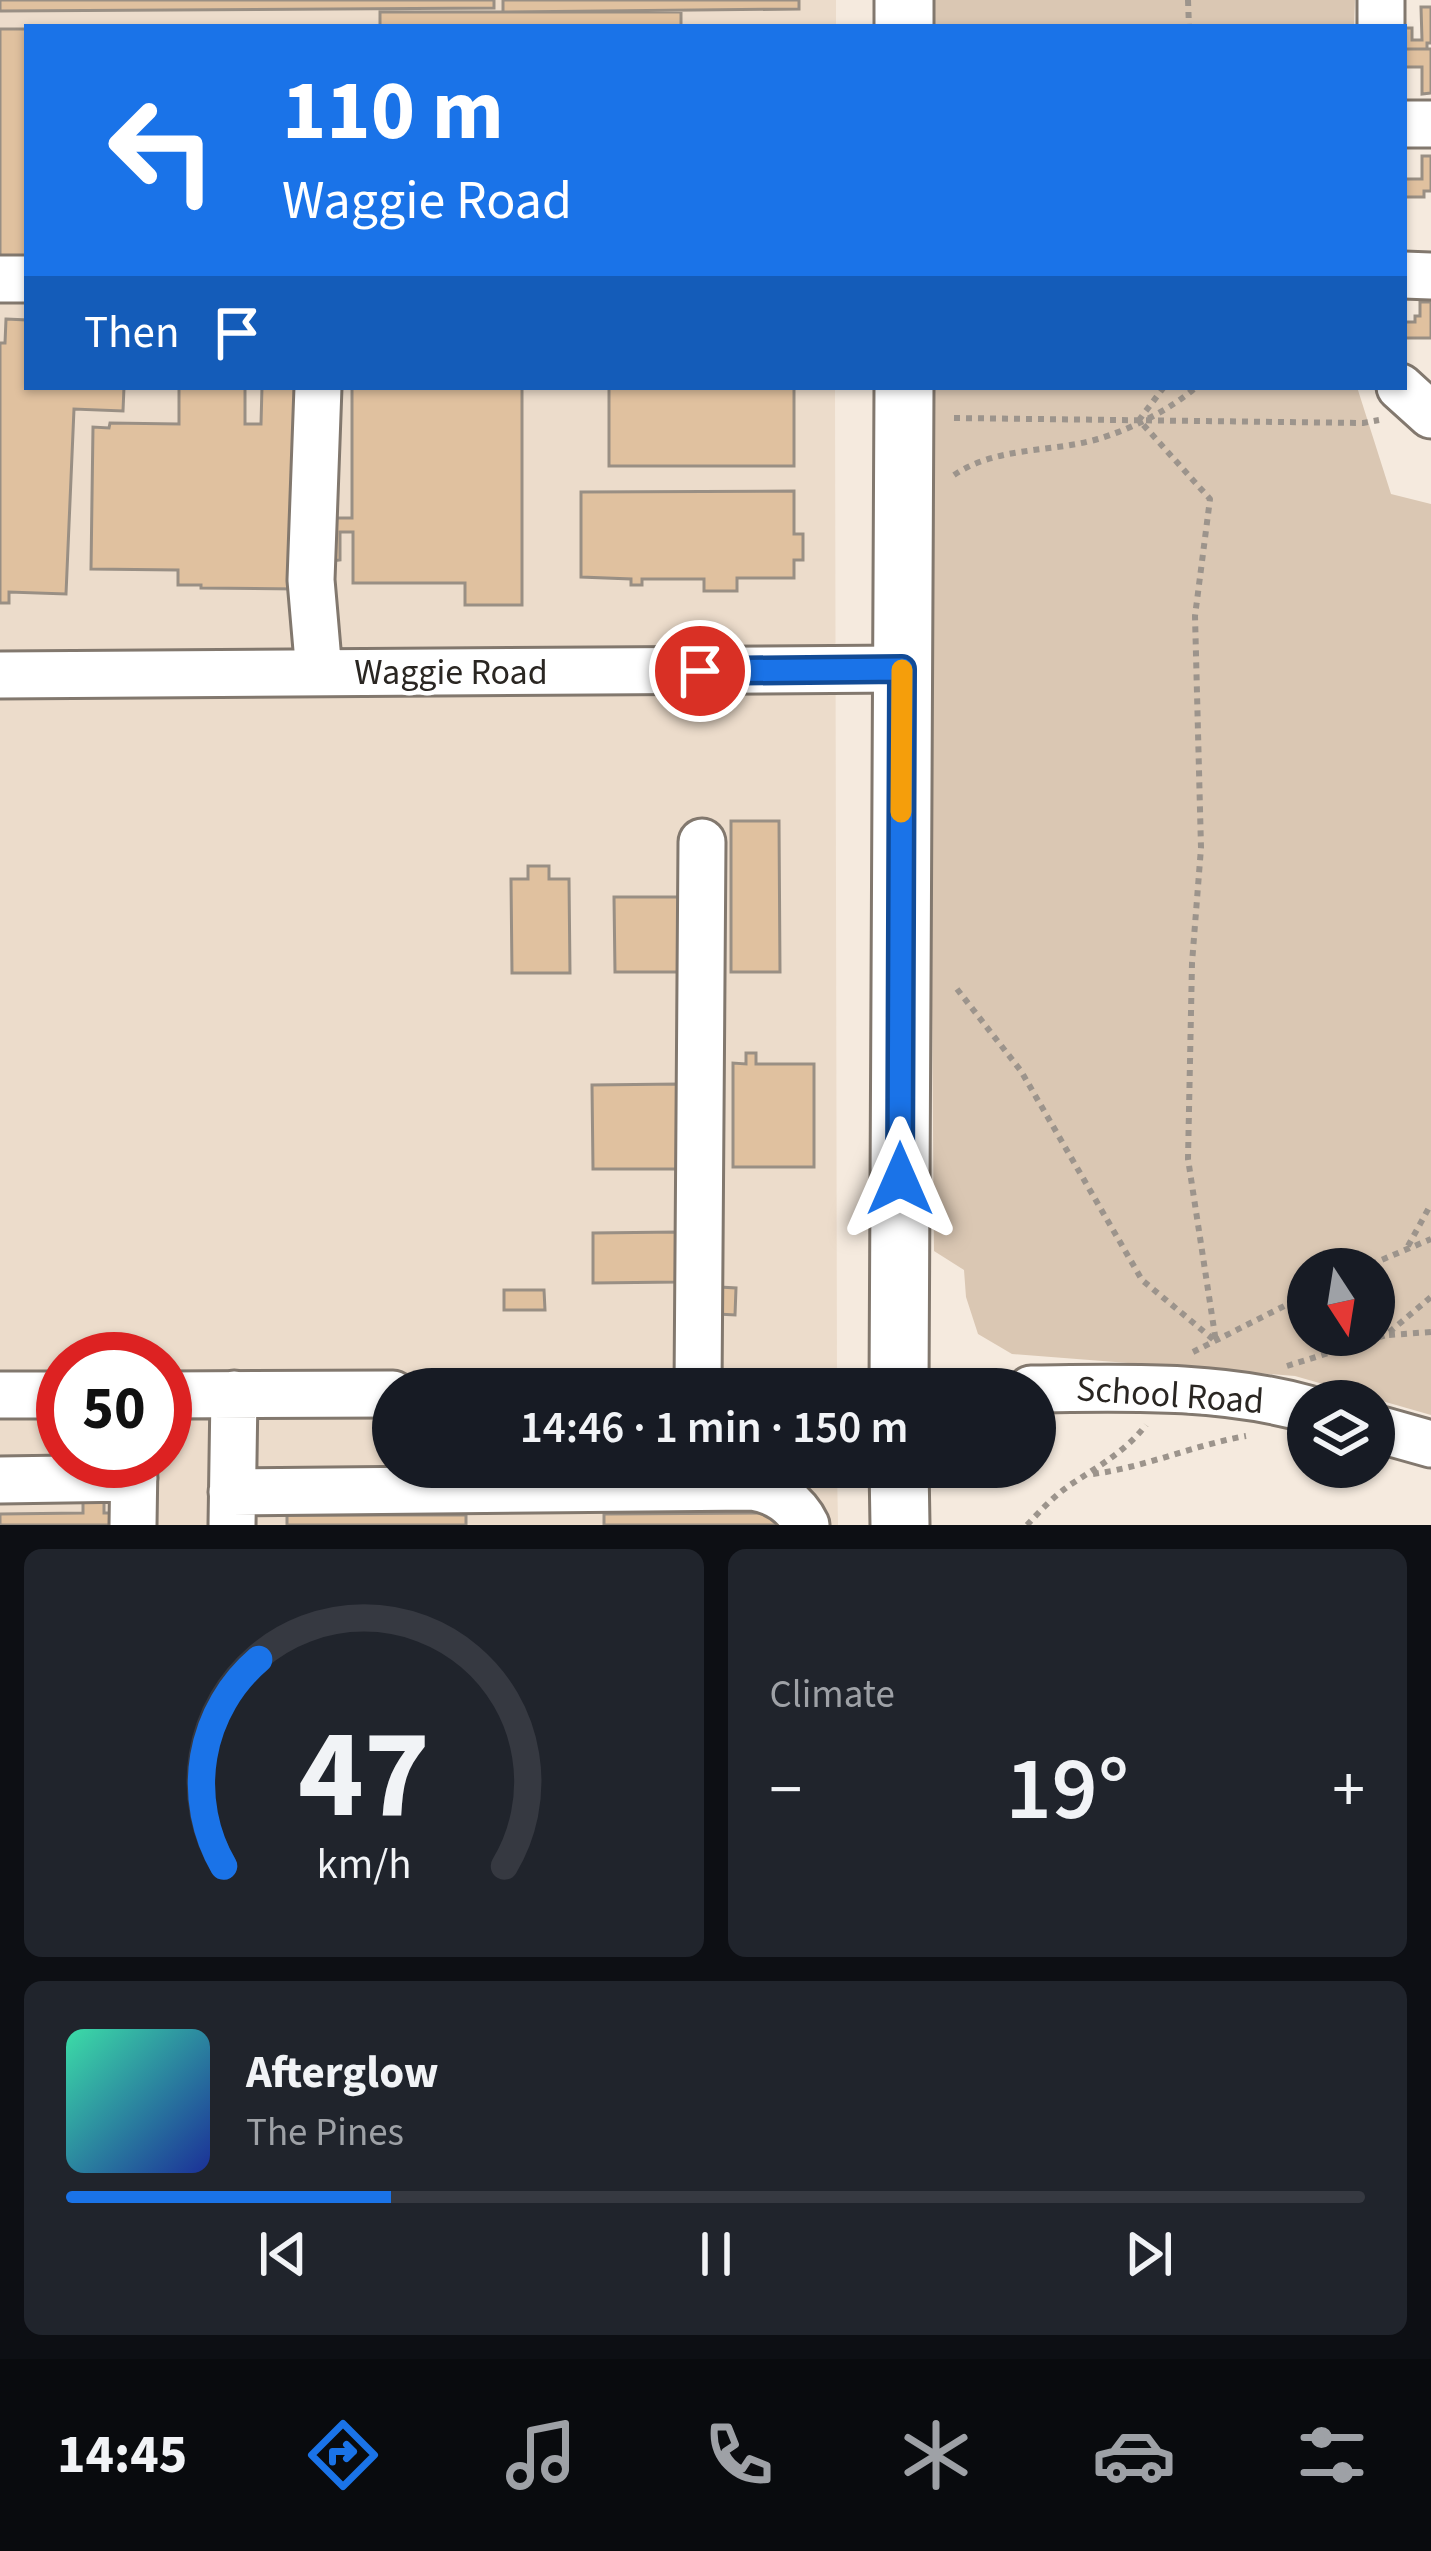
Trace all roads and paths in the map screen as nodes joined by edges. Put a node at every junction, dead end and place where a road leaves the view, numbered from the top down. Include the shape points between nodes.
1 (318, 390) edge
2 (904, 390) edge
3 (1162, 390) edge
4 (1193, 390) edge
5 (1418, 404) edge
6 (954, 418) dead end
7 (1139, 420) junction
8 (954, 475) dead end
9 (902, 669) junction
10 (319, 674) junction
11 (0, 675) edge
12 (702, 842) dead end
13 (957, 989) dead end
14 (1431, 1204) edge
15 (1431, 1239) edge
16 (1408, 1246) junction
17 (1395, 1252) edge
18 (1431, 1297) edge
19 (1287, 1304) edge
20 (1395, 1327) edge
21 (1431, 1332) edge
22 (1395, 1334) edge
23 (1216, 1342) junction
24 (1185, 1355) dead end
25 (1320, 1356) edge
26 (698, 1368) edge
27 (899, 1368) edge
28 (1274, 1375) dead end
29 (1056, 1389) edge
30 (234, 1394) junction
31 (372, 1394) edge
32 (36, 1395) edge
33 (192, 1395) edge
34 (0, 1396) edge
35 (1287, 1404) edge
36 (1160, 1408) dead end
37 (1258, 1434) dead end
38 (1395, 1434) edge
39 (1431, 1444) edge
40 (1093, 1474) junction
41 (36, 1477) edge
42 (0, 1480) edge
43 (134, 1488) edge
44 (899, 1488) edge
45 (232, 1508) edge
46 (133, 1525) edge
47 (806, 1525) edge
48 (900, 1525) edge
49 (1027, 1525) edge

1 - 10 street via 311,580
2 - 9 main road
3 - 7 path
4 - 7 path
5 - 7 path via 1363,423
6 - 7 path
7 - 8 path via 1099,439 976,459
7 - 23 path via 1210,500 1196,616 1201,848 1188,1160
9 - 10 street, Waggie Road
9 - 27 main road
10 - 11 street, Waggie Road
12 - 26 street
13 - 23 path via 1021,1070 1142,1280
14 - 16 path
15 - 16 path
16 - 17 path
18 - 20 path
19 - 23 path
21 - 22 path
23 - 24 path
25 - 28 path
29 - 35 street, School Road via 1204,1390
30 - 31 street
30 - 33 street
30 - 45 street
32 - 34 street
36 - 40 path
37 - 40 path
38 - 39 street
40 - 49 path
41 - 42 street
43 - 46 street
44 - 48 main road
45 - 47 street via 753,1487 792,1505

